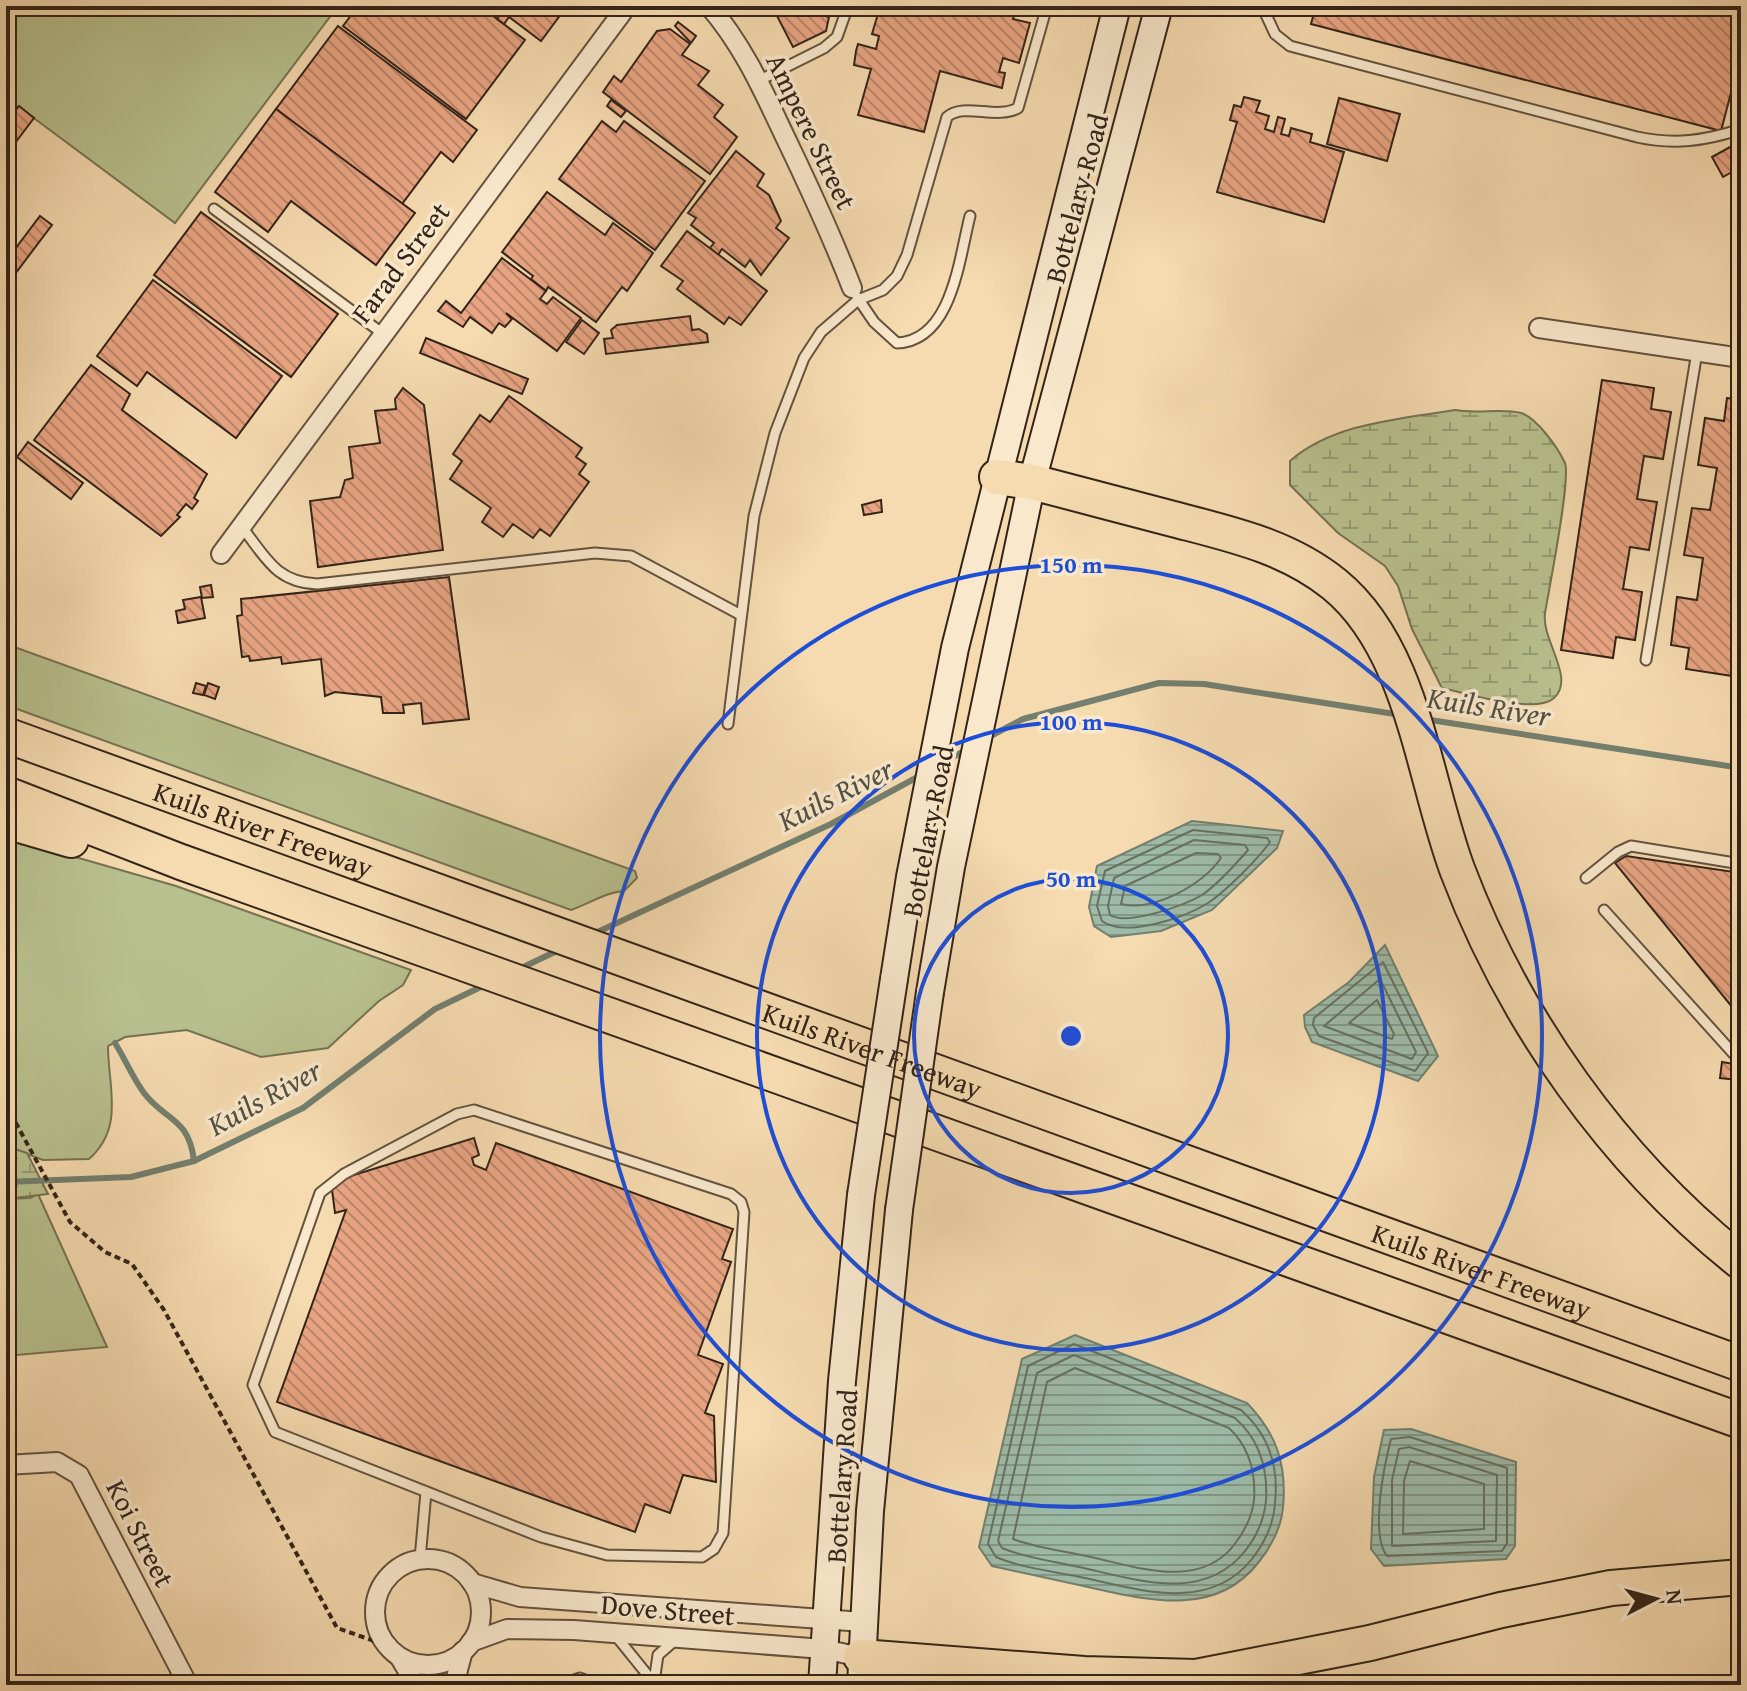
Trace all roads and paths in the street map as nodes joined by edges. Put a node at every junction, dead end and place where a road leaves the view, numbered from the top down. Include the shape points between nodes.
1 (627, 6) edge
2 (709, 6) edge
3 (848, 6) edge
4 (1047, 6) edge
5 (1117, 6) edge
6 (1159, 6) edge
7 (1262, 6) edge
8 (758, 81) junction
9 (1741, 129) edge
10 (214, 209) dead end
11 (970, 216) dead end
12 (855, 294) junction
13 (1539, 328) dead end
14 (382, 333) junction
15 (1697, 352) junction
16 (1741, 358) edge
17 (997, 477) junction
18 (1032, 482) junction
19 (241, 526) junction
20 (221, 554) dead end
21 (741, 615) junction
22 (1646, 660) dead end
23 (728, 724) dead end
24 (6, 735) edge
25 (6, 794) edge
26 (6, 821) edge
27 (181, 862) junction
28 (1741, 864) edge
29 (1586, 878) dead end
30 (1604, 910) dead end
31 (1741, 1062) edge
32 (6, 1105) edge
33 (1741, 1262) edge
34 (1741, 1364) edge
35 (1741, 1421) edge
36 (6, 1465) edge
37 (426, 1492) junction
38 (420, 1559) junction
39 (1741, 1577) edge
40 (472, 1583) junction
41 (825, 1619) junction
42 (863, 1622) junction
43 (615, 1634) junction
44 (681, 1639) junction
45 (386, 1645) junction
46 (467, 1647) junction
47 (823, 1649) junction
48 (400, 1658) junction
49 (1023, 1670) junction
50 (861, 1671) edge
51 (655, 1684) edge
52 (188, 1685) edge
53 (416, 1685) edge
54 (454, 1685) edge
55 (560, 1685) edge
56 (599, 1685) edge
57 (822, 1685) edge
58 (939, 1685) edge

1 - 14 street, Farad Street
2 - 8 street, Ampere Street via 740,46
3 - 8 lane via 837,37 824,48
4 - 12 lane via 1018,108 999,114 957,111 947,117 897,276 883,290
5 - 17 main road, Bottelary Road
6 - 18 main road, Bottelary Road
7 - 9 lane via 1275,34 1290,46 1637,137 1669,144
8 - 12 street, Ampere Street
10 - 14 lane
11 - 12 lane via 949,293 928,334 897,343
12 - 21 lane via 804,358 775,433 754,516
13 - 15 street
14 - 19 street, Farad Street
15 - 16 street
15 - 22 lane
17 - 18 highway
17 - 41 main road, Bottelary Road, bridge via 955,648 910,877 861,1195
18 - 33 highway via 1260,542 1295,557 1335,584 1374,627 1401,682 1438,811 1484,931 1543,1040 1614,1137 1660,1188
18 - 42 main road, Bottelary Road, bridge via 930,992 880,1386
19 - 20 street, Farad Street
19 - 21 lane via 293,583 595,553 631,556
21 - 23 lane
24 - 34 highway, Kuils River Freeway
25 - 27 highway, Kuils River Freeway
26 - 27 highway via 109,852
27 - 35 highway, Kuils River Freeway
28 - 29 lane via 1631,846
30 - 31 lane
32 - 45 path via 70,1222 105,1252 132,1264 164,1310 337,1628
36 - 52 street, Koi Street via 57,1462 79,1475
37 - 37 lane via 541,1537 607,1555 694,1558 714,1549 723,1533 744,1212 737,1197 474,1110 344,1174 320,1193 253,1385 275,1432
37 - 38 lane
38 - 40 street, Dove Street via 450,1563
38 - 45 street via 392,1572 379,1592 375,1615
39 - 49 highway via 1611,1588 1196,1677
40 - 41 street, Dove Street via 520,1597
40 - 46 street via 481,1613
41 - 42 street, Dove Street
41 - 47 main road, Bottelary Road
42 - 50 main road, Bottelary Road
43 - 44 street, Dove Street
43 - 46 street, Dove Street via 507,1629
43 - 51 lane
44 - 47 street, Dove Street
44 - 51 lane via 658,1655
45 - 48 street
46 - 48 street, Dove Street via 433,1665
46 - 54 street
47 - 50 street, Dove Street
47 - 57 main road, Bottelary Road
48 - 53 street
49 - 50 highway
49 - 58 highway
55 - 56 lane via 580,1678

